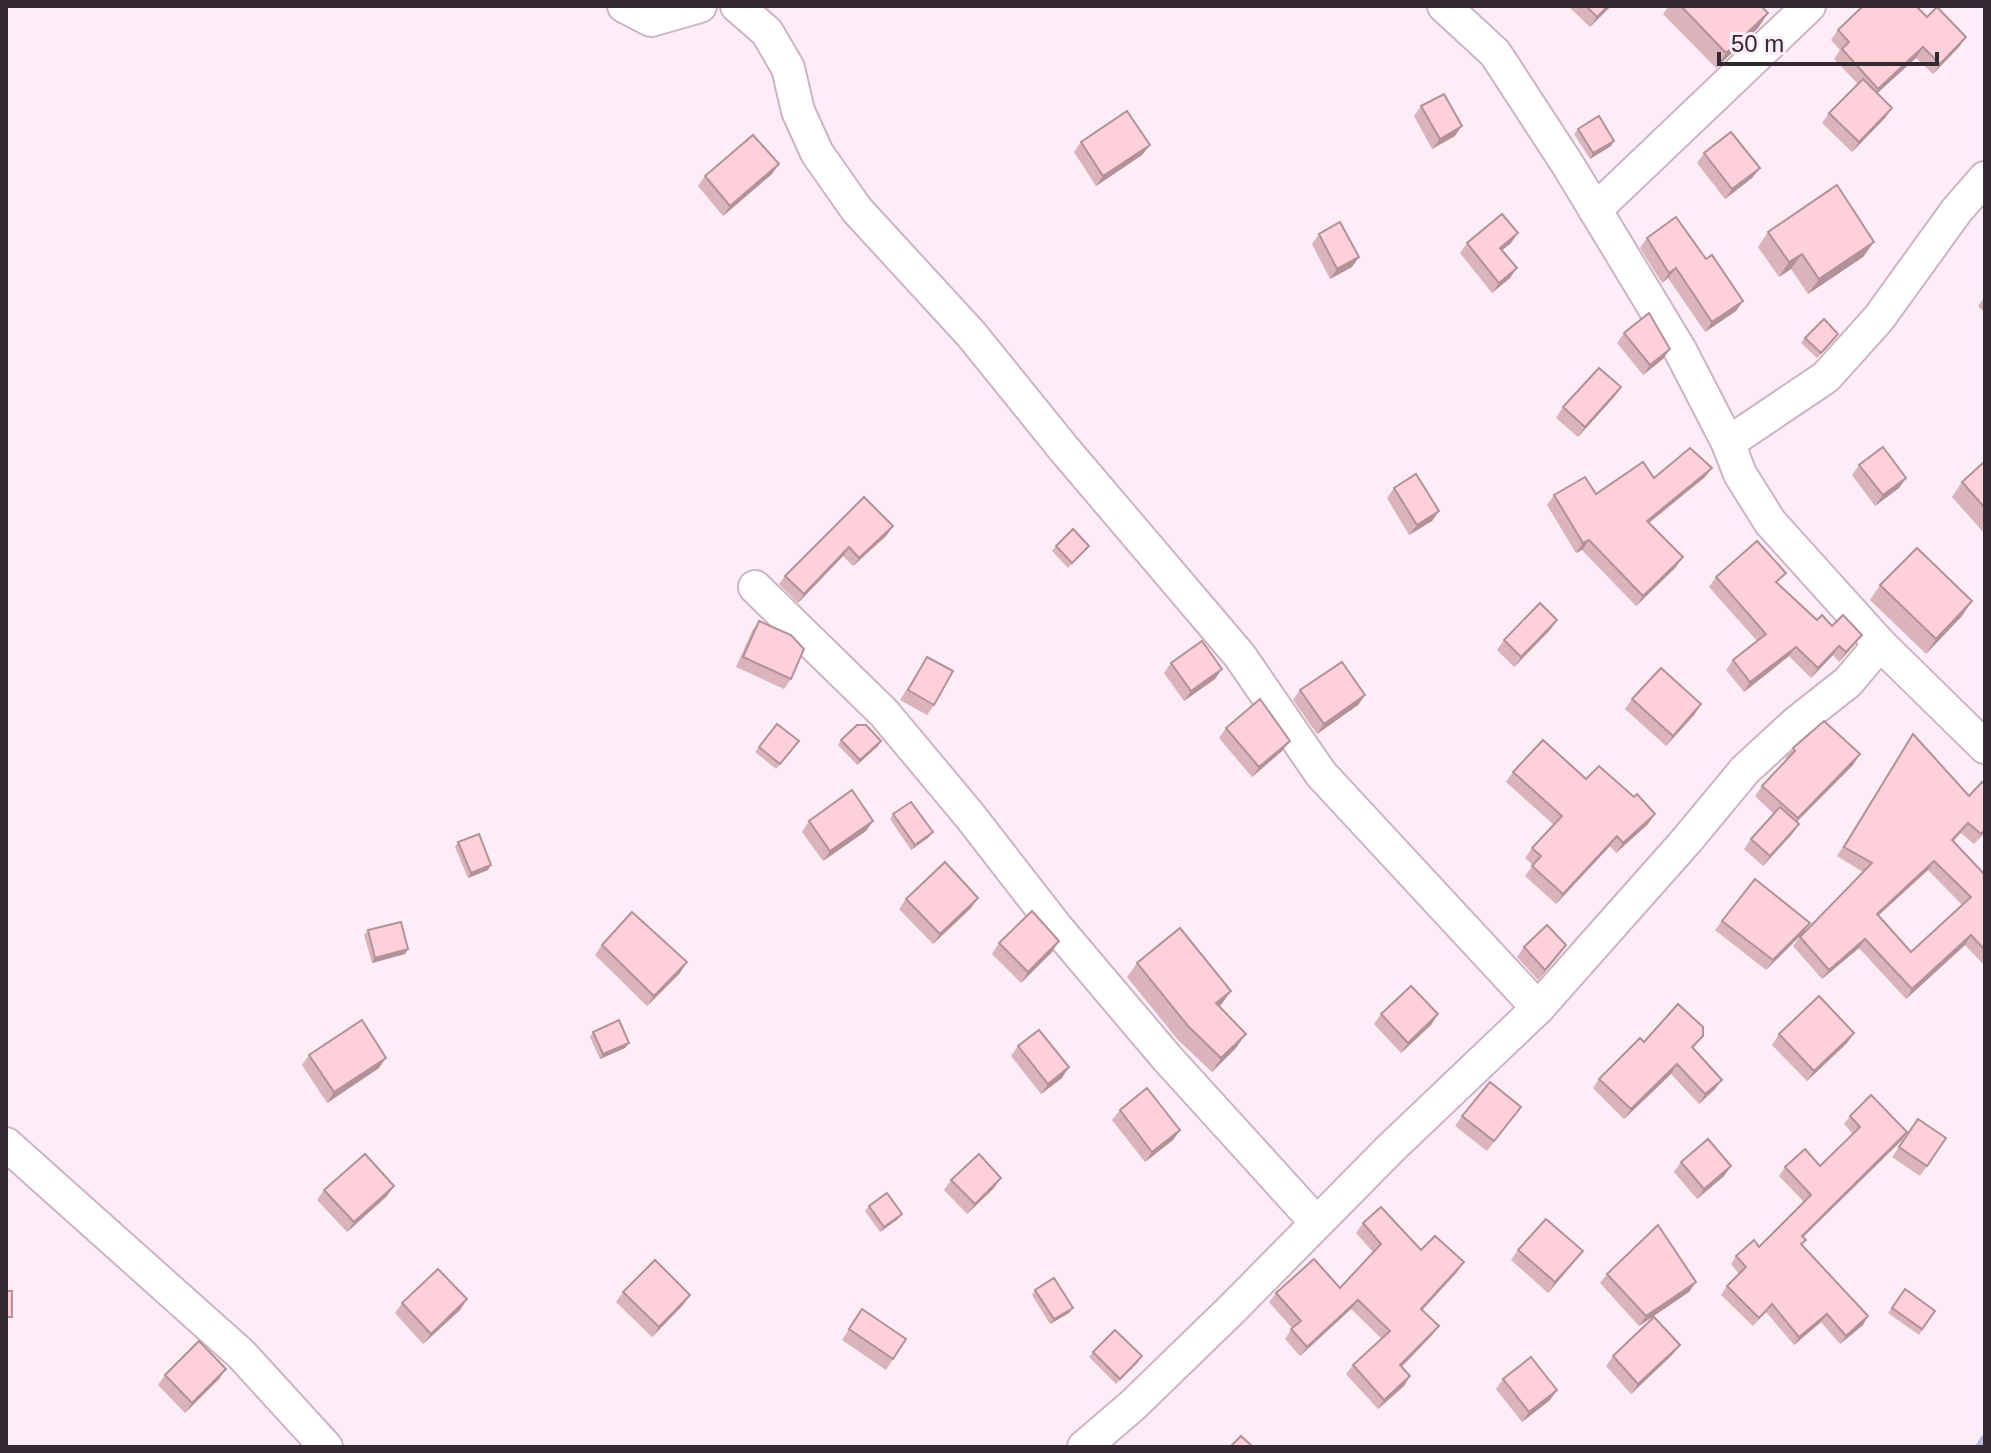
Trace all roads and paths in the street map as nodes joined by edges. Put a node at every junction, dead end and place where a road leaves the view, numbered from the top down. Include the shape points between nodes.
1 (624, 6) edge
2 (700, 6) edge
3 (737, 6) edge
4 (1444, 6) edge
5 (1809, 6) edge
6 (1985, 178) edge
7 (1595, 210) junction
8 (1728, 443) junction
9 (755, 587) dead end
10 (1880, 644) junction
11 (1985, 747) edge
12 (1538, 1008) junction
13 (6, 1144) edge
14 (1316, 1222) junction
15 (326, 1447) edge
16 (1084, 1447) edge

1 - 2 street via 651,20
3 - 12 street via 767,32 788,68 798,111 817,153 857,210 971,334 1240,656 1321,774
4 - 7 street via 1495,53
5 - 7 street
6 - 8 street via 1879,318 1826,377
7 - 8 street via 1680,350
8 - 10 street via 1770,522
9 - 14 street via 884,713 1167,1058
10 - 11 street
10 - 12 street via 1848,682 1745,770
12 - 14 street
13 - 15 street via 241,1354
14 - 16 street

